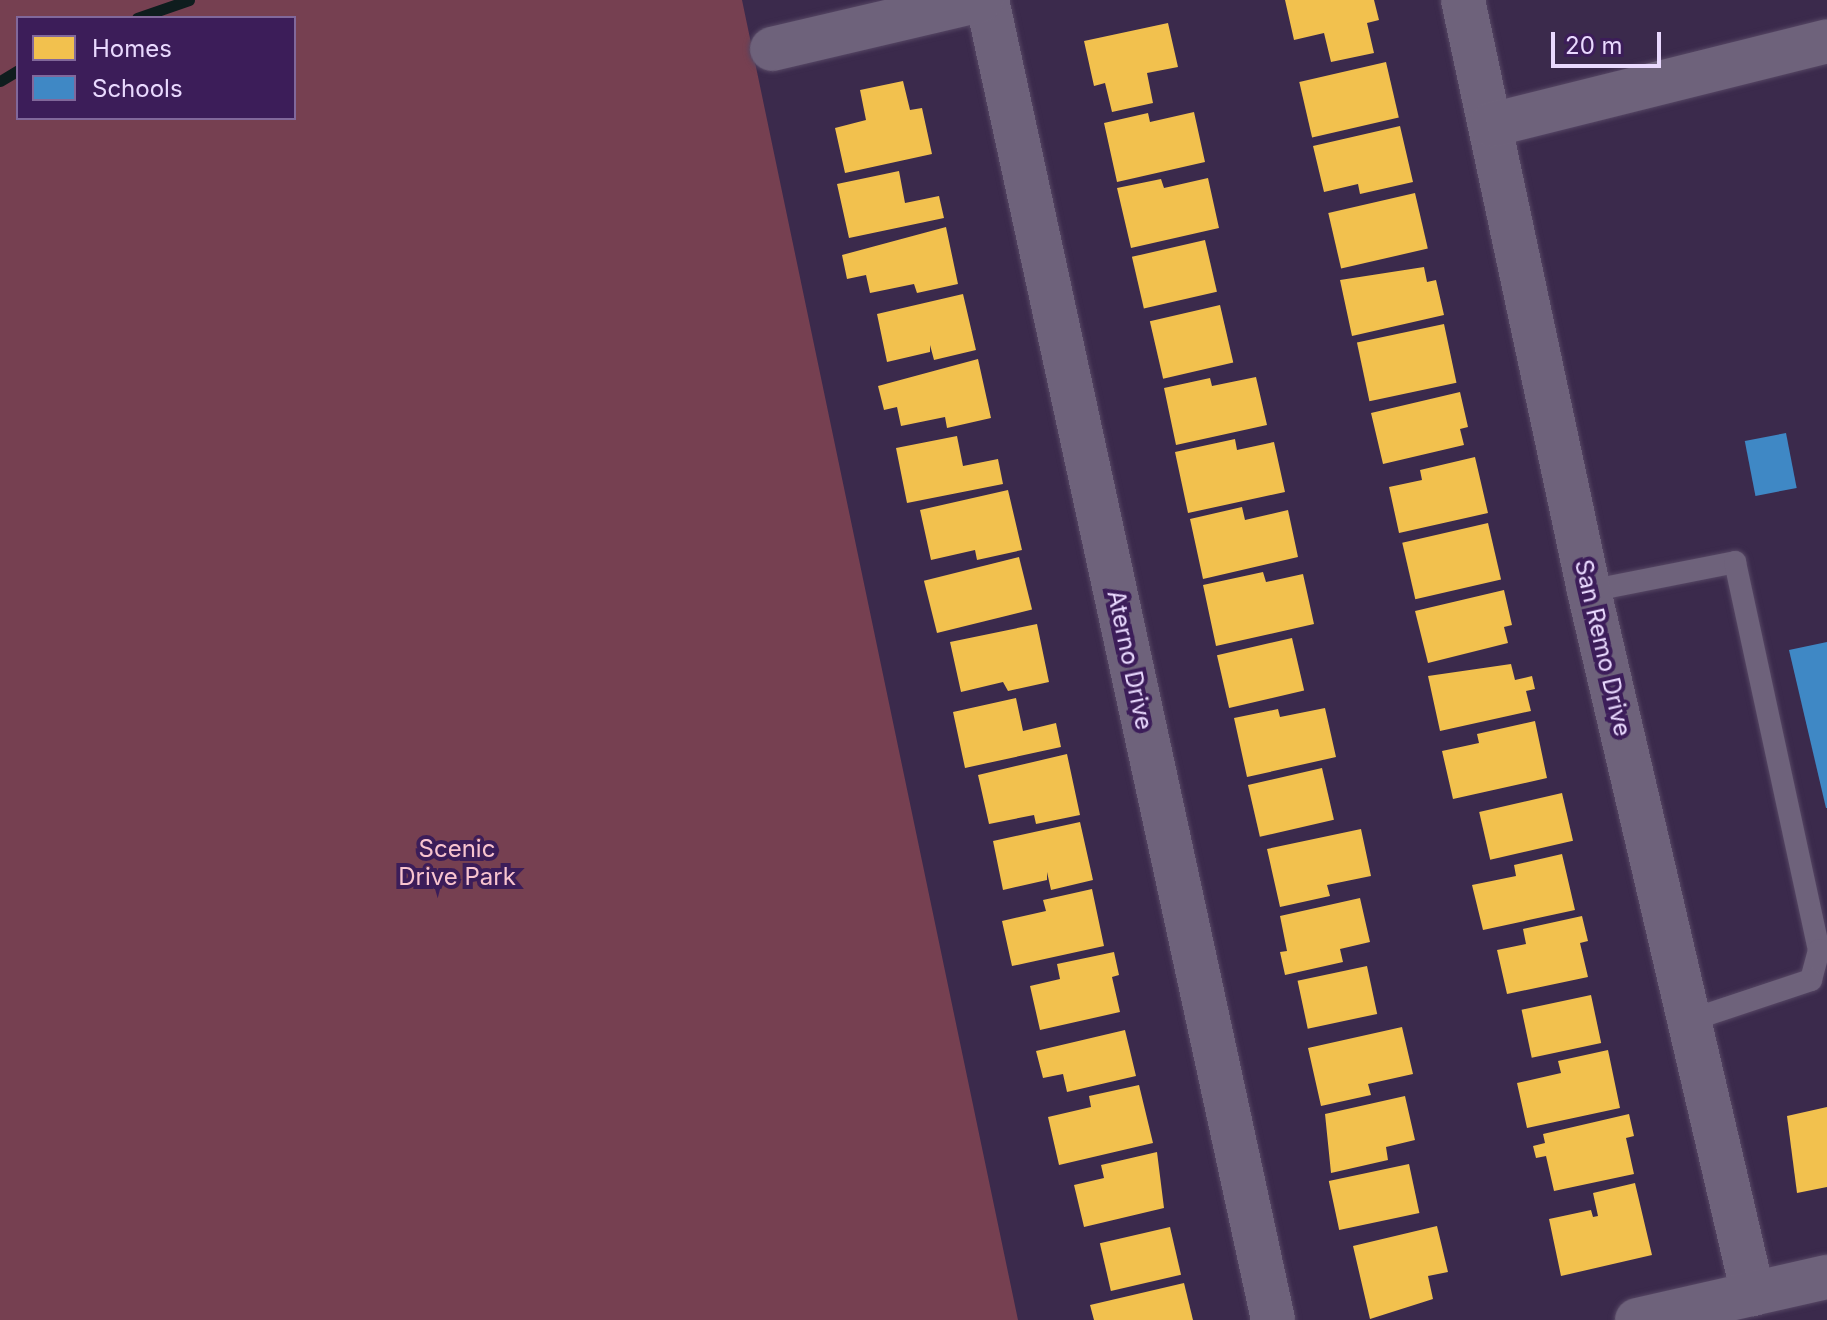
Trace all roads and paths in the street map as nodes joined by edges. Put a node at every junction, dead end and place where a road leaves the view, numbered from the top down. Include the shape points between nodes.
1 (981, 0) edge
2 (987, 0) edge
3 (1463, 0) edge
4 (1827, 41) edge
5 (772, 49) dead end
6 (1491, 125) junction
7 (1589, 591) junction
8 (1691, 1020) junction
9 (1827, 1277) edge
10 (1753, 1294) junction
11 (1273, 1320) edge
12 (1637, 1320) edge

1 - 5 street
2 - 11 street, Aterno Drive
3 - 6 street, San Remo Drive
4 - 6 street
6 - 7 street, San Remo Drive
7 - 8 street, San Remo Drive
7 - 8 lane via 1735,562 1819,950 1811,980
8 - 10 street, San Remo Drive
9 - 10 street
10 - 12 street

